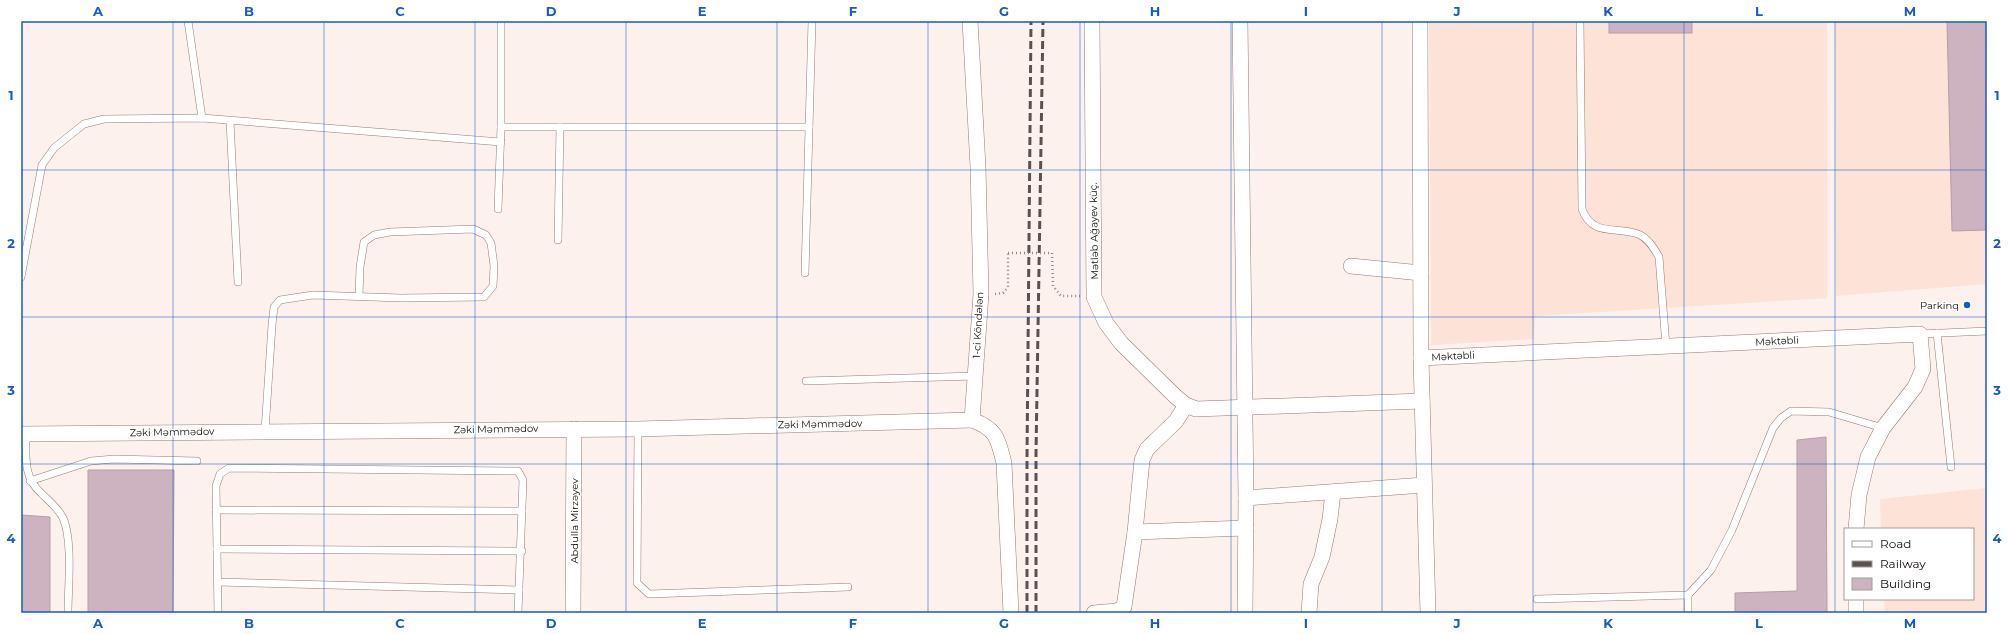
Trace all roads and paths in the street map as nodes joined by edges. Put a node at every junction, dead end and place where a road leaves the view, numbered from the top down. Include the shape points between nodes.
1 (188, 21) edge
2 (501, 21) edge
3 (812, 21) edge
4 (970, 21) edge
5 (1092, 21) edge
6 (1240, 21) edge
7 (1420, 21) edge
8 (1580, 21) edge
9 (202, 118) junction
10 (230, 121) junction
11 (501, 127) junction
12 (560, 127) junction
13 (809, 127) junction
14 (501, 142) junction
15 (498, 209) dead end
16 (558, 240) dead end
17 (1351, 266) dead end
18 (805, 273) dead end
19 (1421, 273) junction
20 (21, 277) edge
21 (238, 282) dead end
22 (1008, 287) dead end
23 (359, 296) junction
24 (1094, 297) junction
25 (1987, 331) edge
26 (1938, 333) junction
27 (1920, 334) junction
28 (1666, 346) junction
29 (1421, 358) junction
30 (975, 376) junction
31 (806, 381) dead end
32 (1422, 401) junction
33 (1186, 405) junction
34 (1244, 408) junction
35 (972, 420) junction
36 (574, 428) junction
37 (1883, 428) junction
38 (638, 429) junction
39 (265, 431) junction
40 (23, 434) edge
41 (23, 461) edge
42 (197, 461) dead end
43 (1951, 467) dead end
44 (30, 481) junction
45 (1424, 485) junction
46 (1333, 492) junction
47 (1246, 498) junction
48 (216, 510) junction
49 (522, 511) junction
50 (1246, 528) junction
51 (1856, 528) edge
52 (1135, 532) junction
53 (217, 549) junction
54 (522, 551) junction
55 (218, 582) junction
56 (848, 587) dead end
57 (519, 590) junction
58 (1688, 595) junction
59 (1537, 599) dead end
60 (1856, 600) edge
61 (68, 613) edge
62 (218, 613) edge
63 (518, 613) edge
64 (573, 613) edge
65 (1011, 613) edge
66 (1094, 613) edge
67 (1245, 613) edge
68 (1309, 613) edge
69 (1428, 613) edge
70 (1688, 613) edge
71 (1856, 613) edge

1 - 9 lane
2 - 11 lane
3 - 13 lane
4 - 30 street, 1-ci Köndələn via 978,168 981,294
5 - 24 street, Mətləb Ağayev küç.
6 - 34 street
7 - 19 street
8 - 28 lane via 1582,209 1585,220 1596,227 1638,234 1652,244 1659,256
9 - 10 lane
9 - 20 lane via 104,119 84,124 54,148 42,165
10 - 14 lane
10 - 21 lane
11 - 12 lane
11 - 14 lane
12 - 13 lane
12 - 16 lane
13 - 18 lane
14 - 15 lane
17 - 19 street
19 - 29 street
22 - 24 path, bridge via 1008,253 1052,254 1053,286 1061,296
23 - 23 lane via 484,297 493,286 491,244 486,235 473,229 374,234 364,242
23 - 39 lane via 313,295 280,300 274,307
24 - 33 street, Mətləb Ağayev küç. via 1106,323 1121,343
25 - 26 lane
26 - 27 lane
26 - 43 lane
27 - 28 street, Məktəbli
27 - 37 street via 1922,369 1915,387
28 - 29 street, Məktəbli
29 - 32 street
30 - 31 lane
30 - 35 street, 1-ci Köndələn
32 - 34 street, Mətləb Ağayev küç.
32 - 45 street
33 - 34 street, Mətləb Ağayev küç. via 1209,410
33 - 52 street via 1176,421 1147,449 1142,460
34 - 47 street
35 - 38 street, Zəki Məmmədov
35 - 65 street via 985,425 995,434 1004,463
36 - 38 street, Zəki Məmmədov
36 - 39 street, Zəki Məmmədov
36 - 64 street, Abdulla Mirzəyev
37 - 51 street via 1868,457 1859,495
37 - 58 lane via 1829,412 1791,411 1781,418 1773,428 1729,537 1711,570
38 - 56 lane via 637,583 649,594
39 - 40 street, Zəki Məmmədov
40 - 41 lane
41 - 44 lane
42 - 44 lane via 114,458 91,461
44 - 61 lane via 56,506 63,519 68,538
45 - 46 street
45 - 69 street
46 - 47 street
46 - 68 street via 1322,557 1311,584
47 - 50 street
48 - 49 lane
48 - 49 lane via 216,486 220,474 229,468 518,471 523,480
48 - 53 lane
49 - 54 lane
50 - 52 street
50 - 67 street
52 - 66 street via 1124,607 1117,612
53 - 54 lane
53 - 55 lane
54 - 57 lane
55 - 57 lane
55 - 62 lane
57 - 63 lane
58 - 59 lane
58 - 70 lane
60 - 71 street

